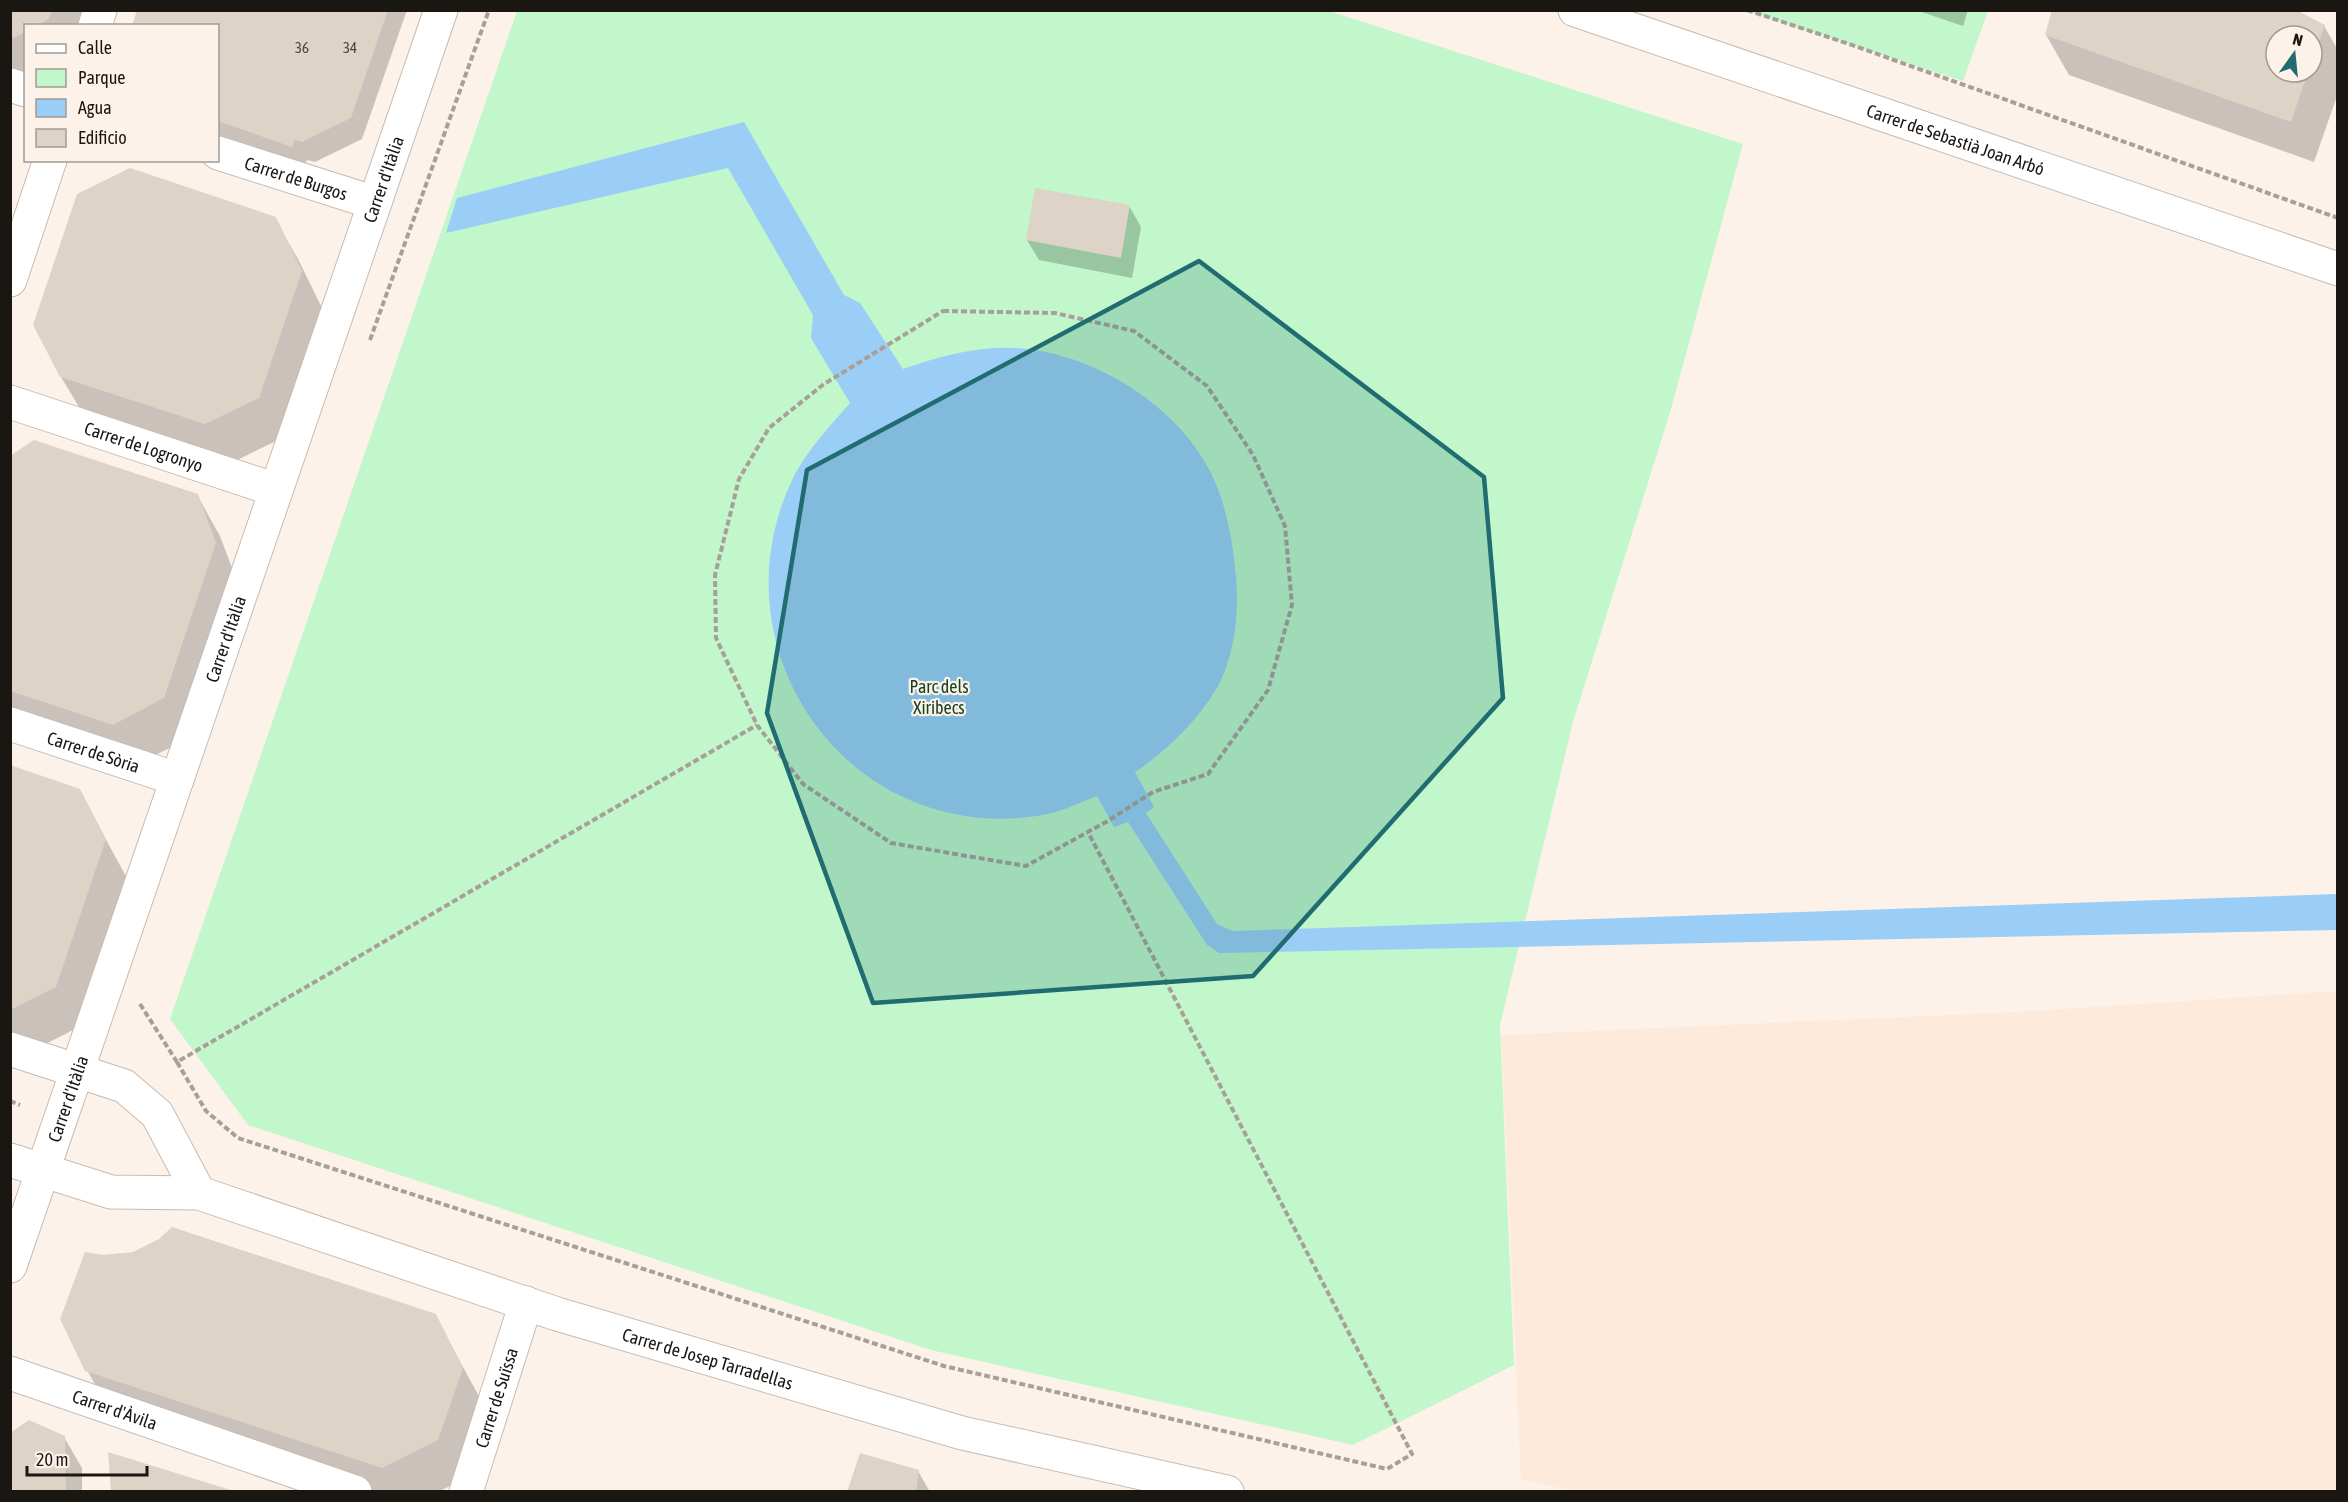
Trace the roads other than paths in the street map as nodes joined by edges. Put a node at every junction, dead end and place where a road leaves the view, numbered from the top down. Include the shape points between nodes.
1 (441, 10) edge
2 (1575, 10) edge
3 (219, 153) edge
4 (49, 162) edge
5 (375, 203) junction
6 (2337, 269) edge
7 (10, 280) edge
8 (10, 402) edge
9 (276, 490) junction
10 (10, 724) edge
11 (177, 780) junction
12 (10, 1049) edge
13 (77, 1071) junction
14 (10, 1160) edge
15 (43, 1171) junction
16 (199, 1192) junction
17 (10, 1266) edge
18 (526, 1303) junction
19 (10, 1373) edge
20 (355, 1491) edge
21 (466, 1491) edge
22 (1227, 1491) edge

1 - 5 street, Carrer d'Itàlia
2 - 6 street, Carrer de Sebastià Joan Arbó
3 - 5 street, Carrer de Burgos
4 - 7 street
5 - 9 street, Carrer d'Itàlia
8 - 9 street, Carrer de Logronyo
9 - 11 street, Carrer d'Itàlia
10 - 11 street, Carrer de Sòria
11 - 13 street, Carrer d'Itàlia
12 - 13 street
13 - 15 street, Carrer d'Itàlia
13 - 16 street via 124,1086 157,1114
14 - 15 street, Carrer de Josep Tarradellas
15 - 16 street, Carrer de Josep Tarradellas via 111,1192
15 - 17 street, Carrer d'Itàlia
16 - 18 street, Carrer de Josep Tarradellas
18 - 21 street, Carrer de Suïssa
18 - 22 street, Carrer de Josep Tarradellas via 962,1433
19 - 20 street, Carrer d'Àvila

